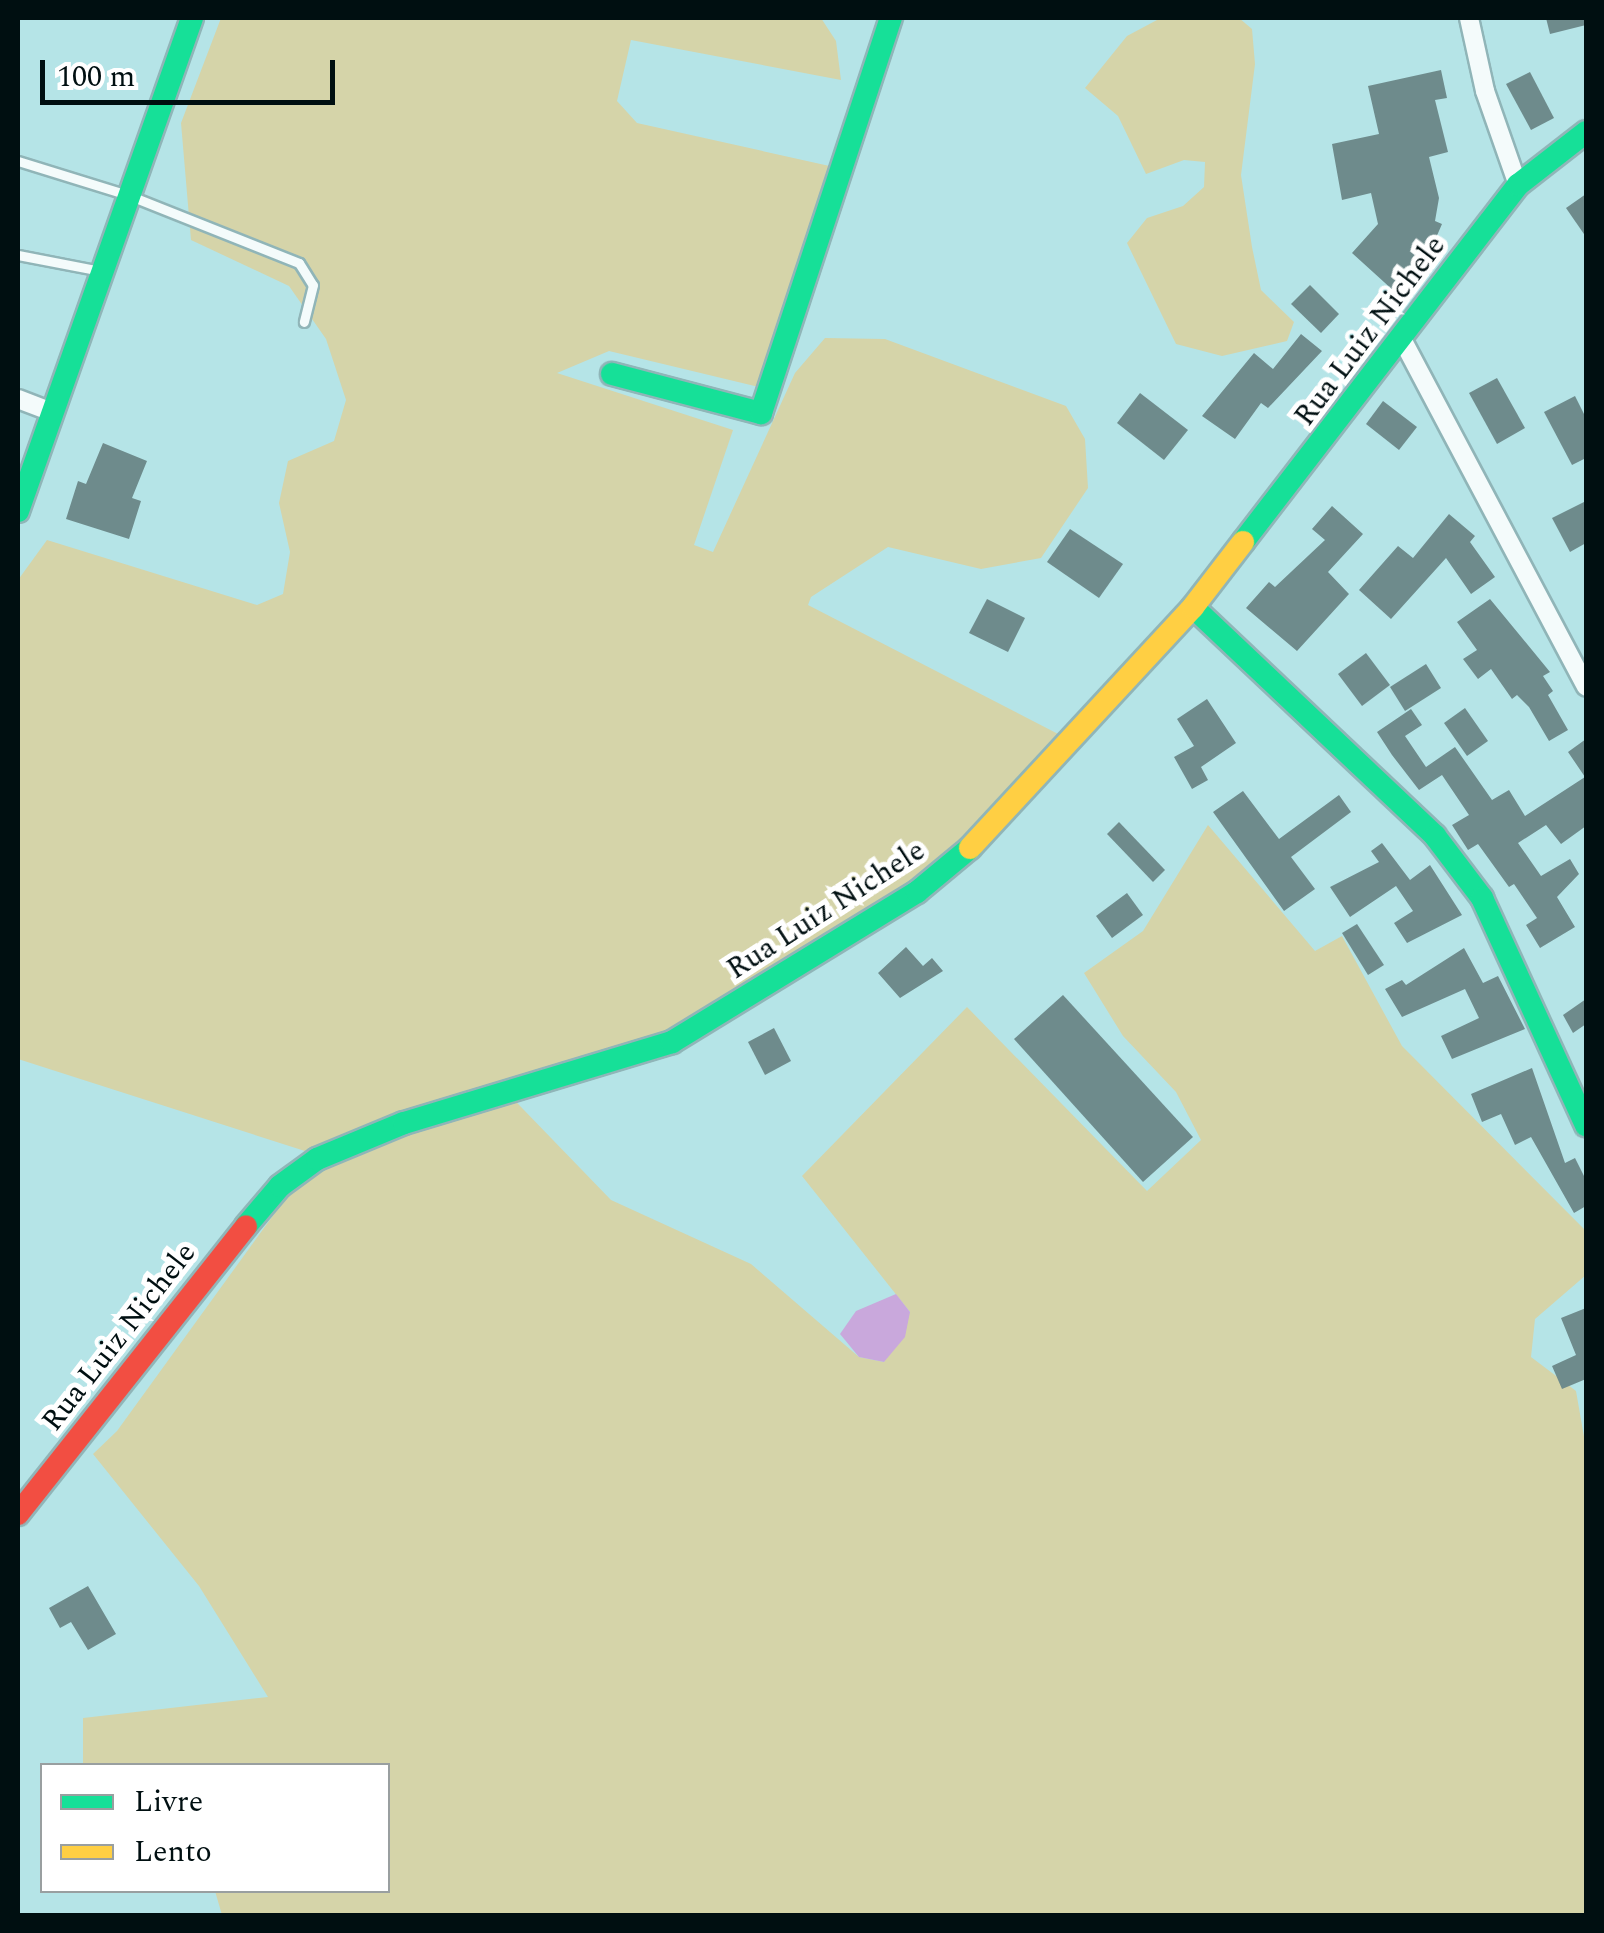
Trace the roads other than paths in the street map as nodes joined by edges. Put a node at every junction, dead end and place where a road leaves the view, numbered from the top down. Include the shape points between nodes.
1 (192, 18) edge
2 (891, 18) edge
3 (1469, 18) edge
4 (1586, 132) edge
5 (18, 161) edge
6 (1518, 186) junction
7 (128, 194) junction
8 (18, 255) edge
9 (101, 270) junction
10 (304, 322) dead end
11 (1404, 341) junction
12 (612, 374) dead end
13 (18, 399) edge
14 (52, 412) junction
15 (18, 511) edge
16 (1193, 607) junction
17 (1586, 687) edge
18 (1586, 1126) edge
19 (18, 1514) edge

1 - 7 street
2 - 12 street via 761,413
3 - 6 street via 1485,91
4 - 6 street, Rua Luiz Nichele
5 - 7 lane
6 - 11 street, Rua Luiz Nichele
7 - 9 street
7 - 10 lane via 299,263 313,285
8 - 9 lane
9 - 14 street
11 - 16 street, Rua Luiz Nichele
11 - 17 street
13 - 14 street
14 - 15 street
16 - 18 street via 1435,836 1482,898
16 - 19 street, Rua Luiz Nichele via 977,842 917,892 823,953 672,1042 404,1124 317,1159 280,1186

